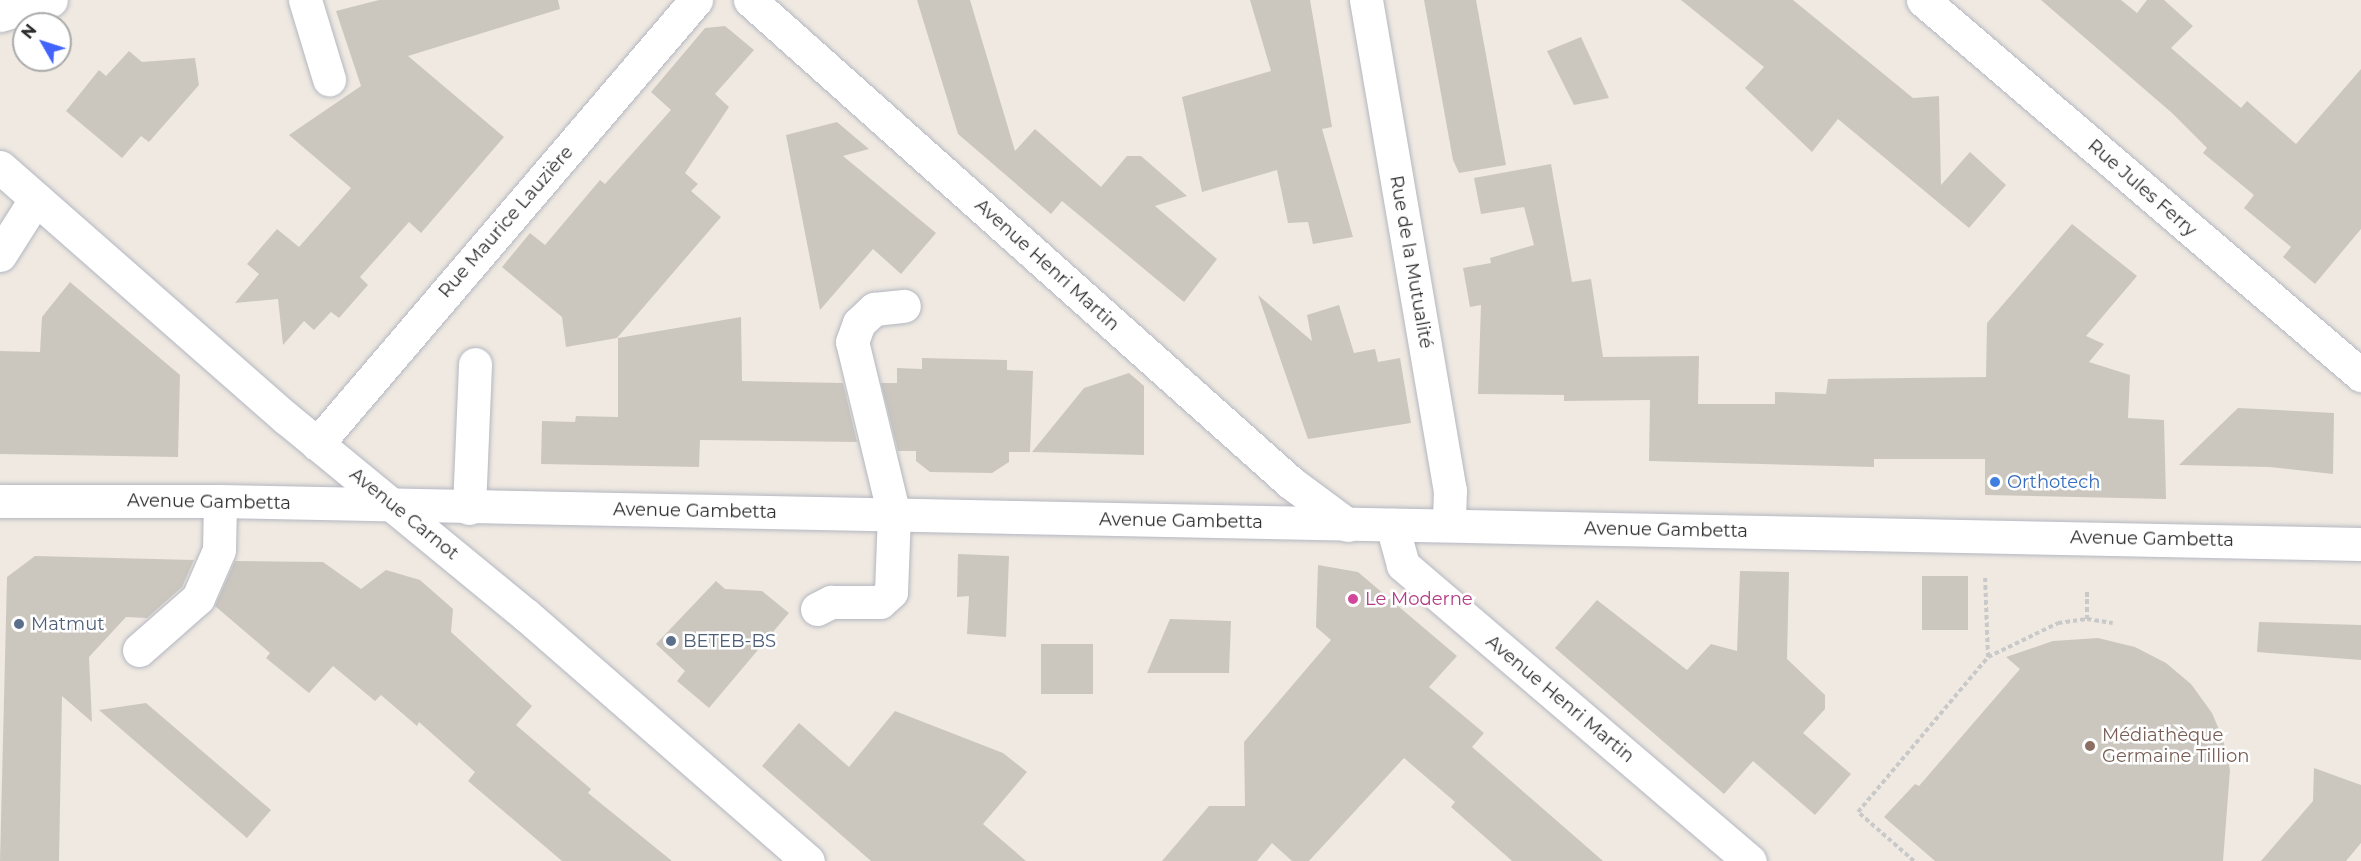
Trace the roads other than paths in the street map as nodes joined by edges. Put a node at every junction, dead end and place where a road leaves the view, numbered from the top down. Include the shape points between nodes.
1 (51, 0) edge
2 (305, 0) edge
3 (696, 0) edge
4 (750, 0) edge
5 (1366, 0) edge
6 (1923, 0) edge
7 (0, 15) edge
8 (329, 79) dead end
9 (0, 167) edge
10 (36, 198) junction
11 (0, 255) edge
12 (904, 306) dead end
13 (475, 364) dead end
14 (2361, 375) edge
15 (317, 444) junction
16 (0, 501) edge
17 (220, 501) junction
18 (393, 505) junction
19 (469, 508) junction
20 (894, 515) junction
21 (1348, 525) junction
22 (1392, 525) junction
23 (1449, 525) junction
24 (2361, 544) edge
25 (817, 609) dead end
26 (140, 651) dead end
27 (808, 861) edge
28 (1750, 861) edge

1 - 7 street
2 - 8 street
3 - 15 street, Rue Maurice Lauzière
4 - 21 street, Avenue Henri Martin via 1290,482
5 - 23 street, Rue de la Mutualité via 1450,490
6 - 14 street, Rue Jules Ferry
9 - 10 street, Avenue Carnot
10 - 11 street
10 - 15 street, Avenue Carnot
12 - 20 street via 874,309 859,323 852,342
13 - 19 street
15 - 18 street, Avenue Carnot
16 - 17 street, Avenue Gambetta
17 - 18 street, Avenue Gambetta
17 - 26 street via 219,550 198,598
18 - 19 street, Avenue Gambetta
18 - 27 street, Avenue Carnot via 526,615
19 - 20 street, Avenue Gambetta
20 - 21 street, Avenue Gambetta
20 - 25 street via 891,592 880,602 831,602
21 - 22 street, Avenue Gambetta
22 - 23 street, Avenue Gambetta
22 - 28 street, Avenue Henri Martin via 1403,565
23 - 24 street, Avenue Gambetta

